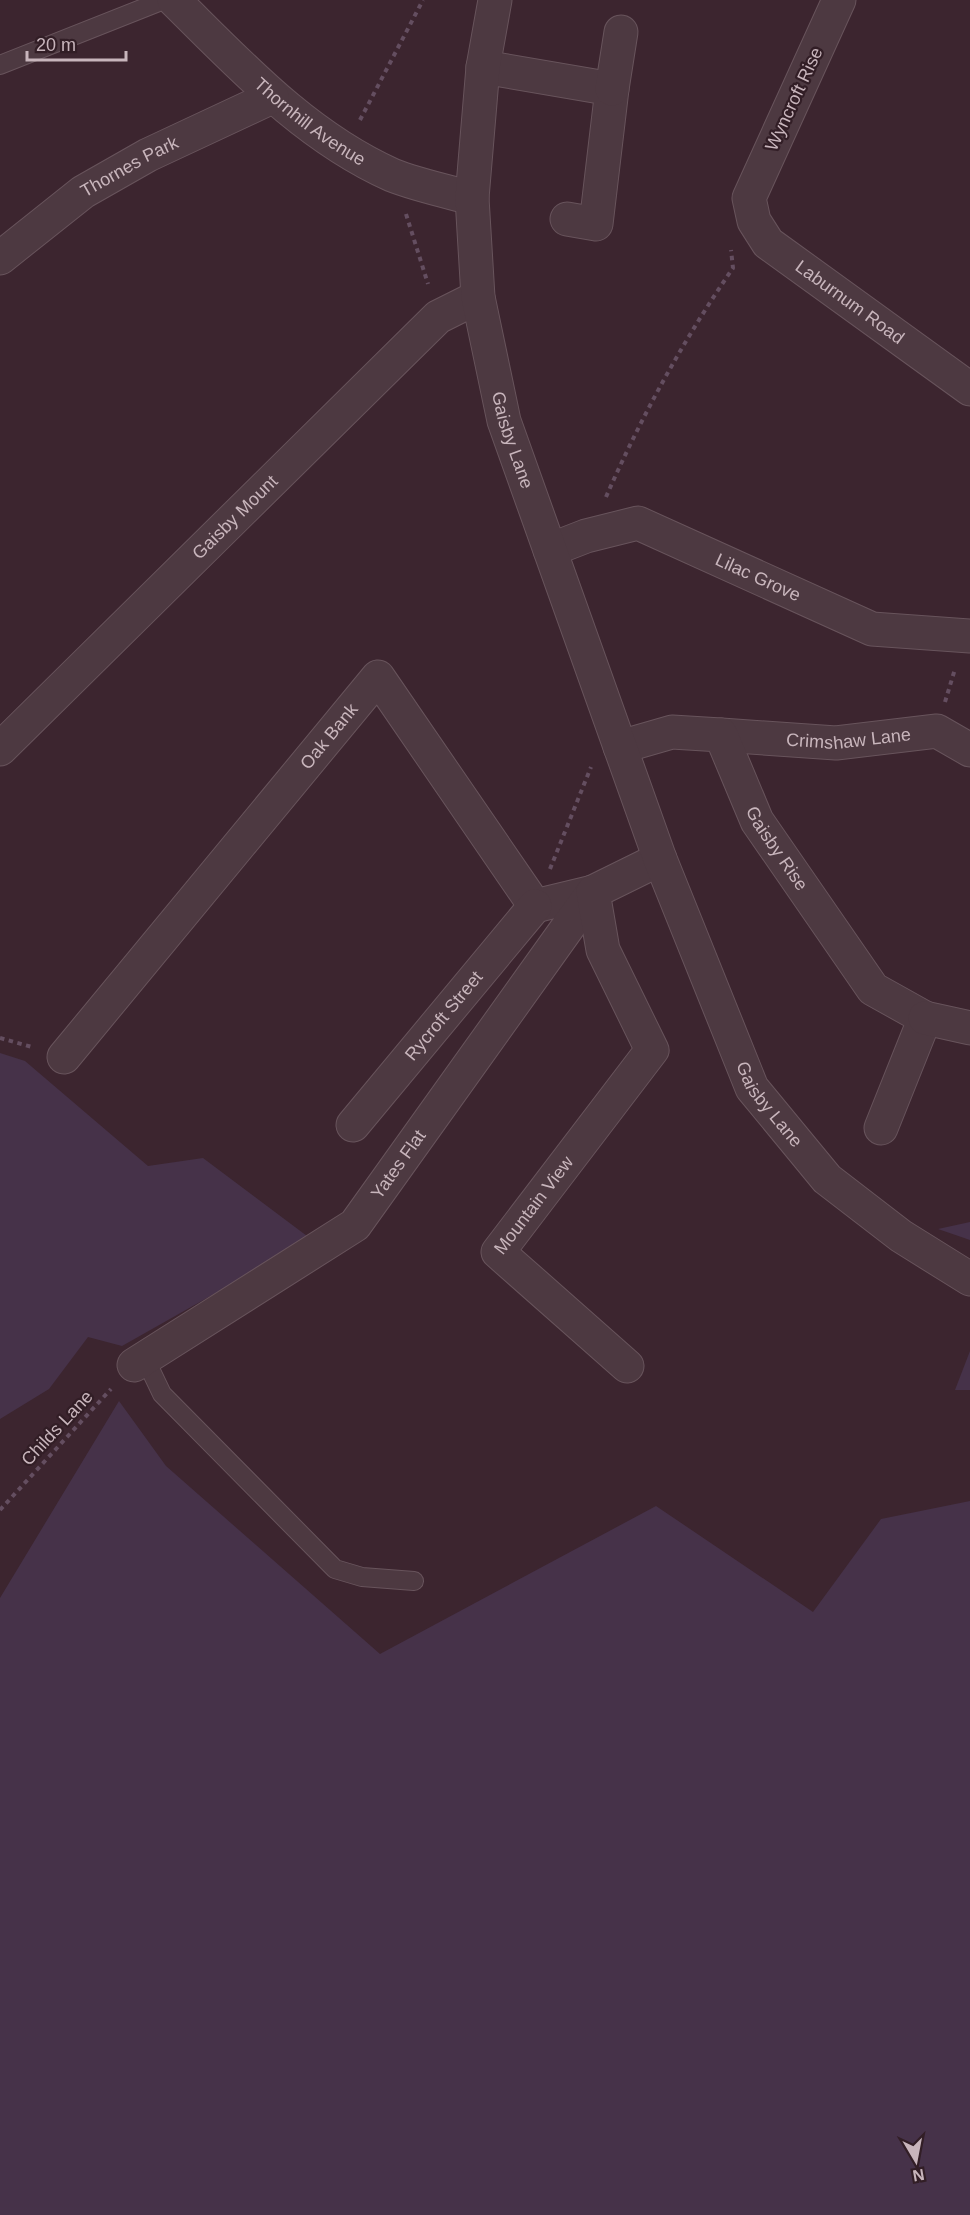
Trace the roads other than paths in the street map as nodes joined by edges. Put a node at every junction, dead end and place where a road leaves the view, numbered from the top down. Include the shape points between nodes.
1 (165, 0) edge
2 (174, 0) edge
3 (495, 0) edge
4 (839, 0) edge
5 (621, 32) dead end
6 (0, 64) edge
7 (483, 67) junction
8 (612, 89) junction
9 (272, 97) junction
10 (472, 198) junction
11 (749, 198) joint
12 (567, 219) dead end
13 (0, 258) edge
14 (478, 297) junction
15 (970, 389) edge
16 (550, 550) junction
17 (967, 636) edge
18 (721, 735) junction
19 (620, 747) junction
20 (0, 749) edge
21 (970, 750) edge
22 (660, 859) junction
23 (593, 892) junction
24 (536, 906) junction
25 (925, 1018) junction
26 (970, 1028) edge
27 (64, 1057) dead end
28 (353, 1125) dead end
29 (881, 1128) dead end
30 (970, 1279) edge
31 (142, 1360) joint
32 (627, 1366) dead end
33 (414, 1581) dead end

1 - 6 lane
2 - 9 street, Thornhill Avenue
3 - 7 street, Gaisby Lane
4 - 11 street, Wyncroft Rise
5 - 8 street
7 - 8 street
7 - 10 street, Gaisby Lane
8 - 12 street via 596,224
9 - 10 street, Thornhill Avenue via 344,150 394,176
9 - 13 street, Thornes Park via 148,155 83,192
10 - 14 street, Gaisby Lane
11 - 15 street, Laburnum Road via 754,221 768,243
14 - 16 street, Gaisby Lane via 504,421
14 - 20 street, Gaisby Mount via 438,317
16 - 17 street, Lilac Grove via 638,523 872,629
16 - 19 street, Gaisby Lane
18 - 19 street via 672,732
18 - 21 street, Crimshaw Lane via 836,743 937,731
18 - 25 street, Gaisby Rise via 757,821 873,989
19 - 22 street, Gaisby Lane
22 - 23 street
22 - 30 street, Gaisby Lane via 752,1088 827,1179 902,1236
23 - 24 street
23 - 31 street, Yates Flat via 355,1225
23 - 32 street, Mountain View via 603,950 652,1050 498,1252
24 - 27 street, Oak Bank via 378,678
24 - 28 street, Rycroft Street
25 - 26 street, Gaisby Rise
25 - 29 street
31 - 33 lane via 162,1394 335,1569

